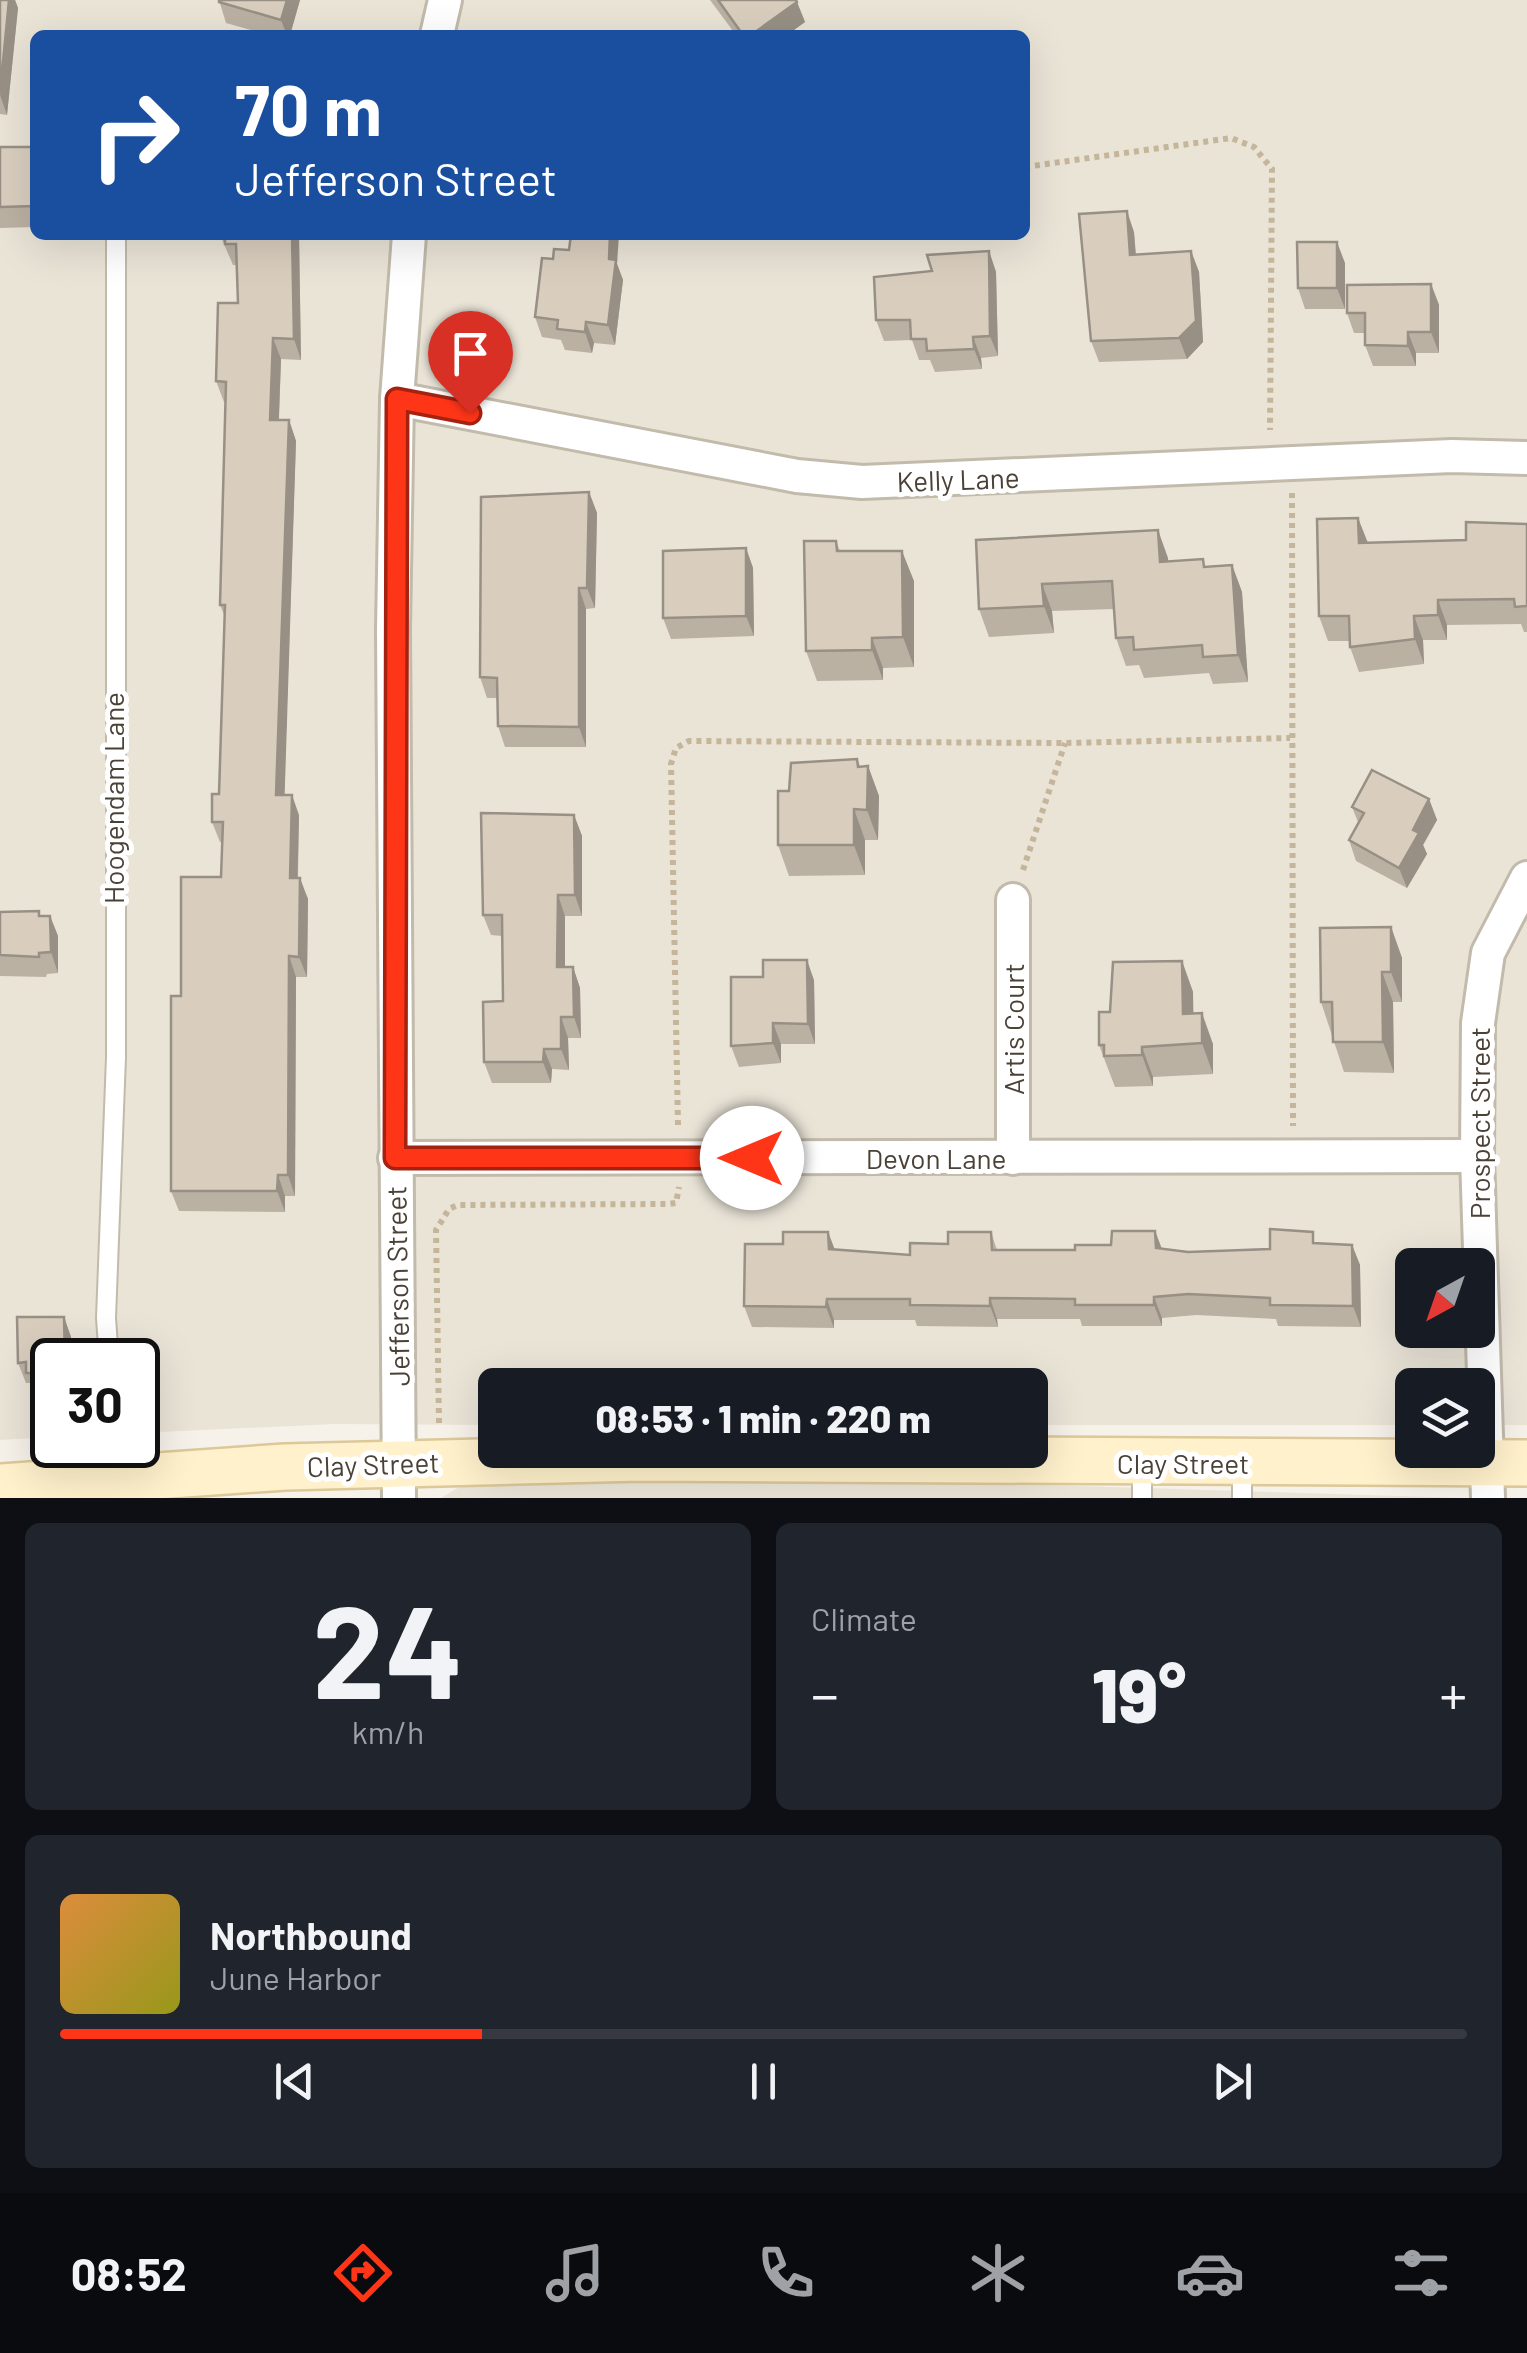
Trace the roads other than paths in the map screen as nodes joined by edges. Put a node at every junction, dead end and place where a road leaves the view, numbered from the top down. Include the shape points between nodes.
1 (445, 0) edge
2 (438, 30) edge
3 (116, 240) edge
4 (409, 240) edge
5 (397, 399) junction
6 (1527, 458) edge
7 (1527, 878) edge
8 (1013, 900) road end
9 (1477, 1156) junction
10 (395, 1158) junction
11 (1013, 1158) junction
12 (110, 1338) edge
13 (160, 1464) edge
14 (84, 1468) edge
15 (1501, 1475) edge
16 (399, 1480) edge
17 (1142, 1481) edge
18 (1242, 1481) edge
19 (0, 1487) edge

1 - 2 street
3 - 12 lane, Hoogendam Lane
4 - 5 street, Jefferson Street
5 - 6 street, Kelly Lane via 797,476 862,482
5 - 10 street, Jefferson Street
7 - 9 street, Prospect Street via 1500,924 1480,984
8 - 11 street, Artis Court
9 - 11 street, Devon Lane
9 - 15 street, Prospect Street
10 - 11 street, Devon Lane
10 - 16 street, Jefferson Street
13 - 16 street, Clay Street
14 - 19 street, Clay Street
15 - 18 street, Clay Street
16 - 17 street, Clay Street via 640,1458
17 - 18 street, Clay Street

